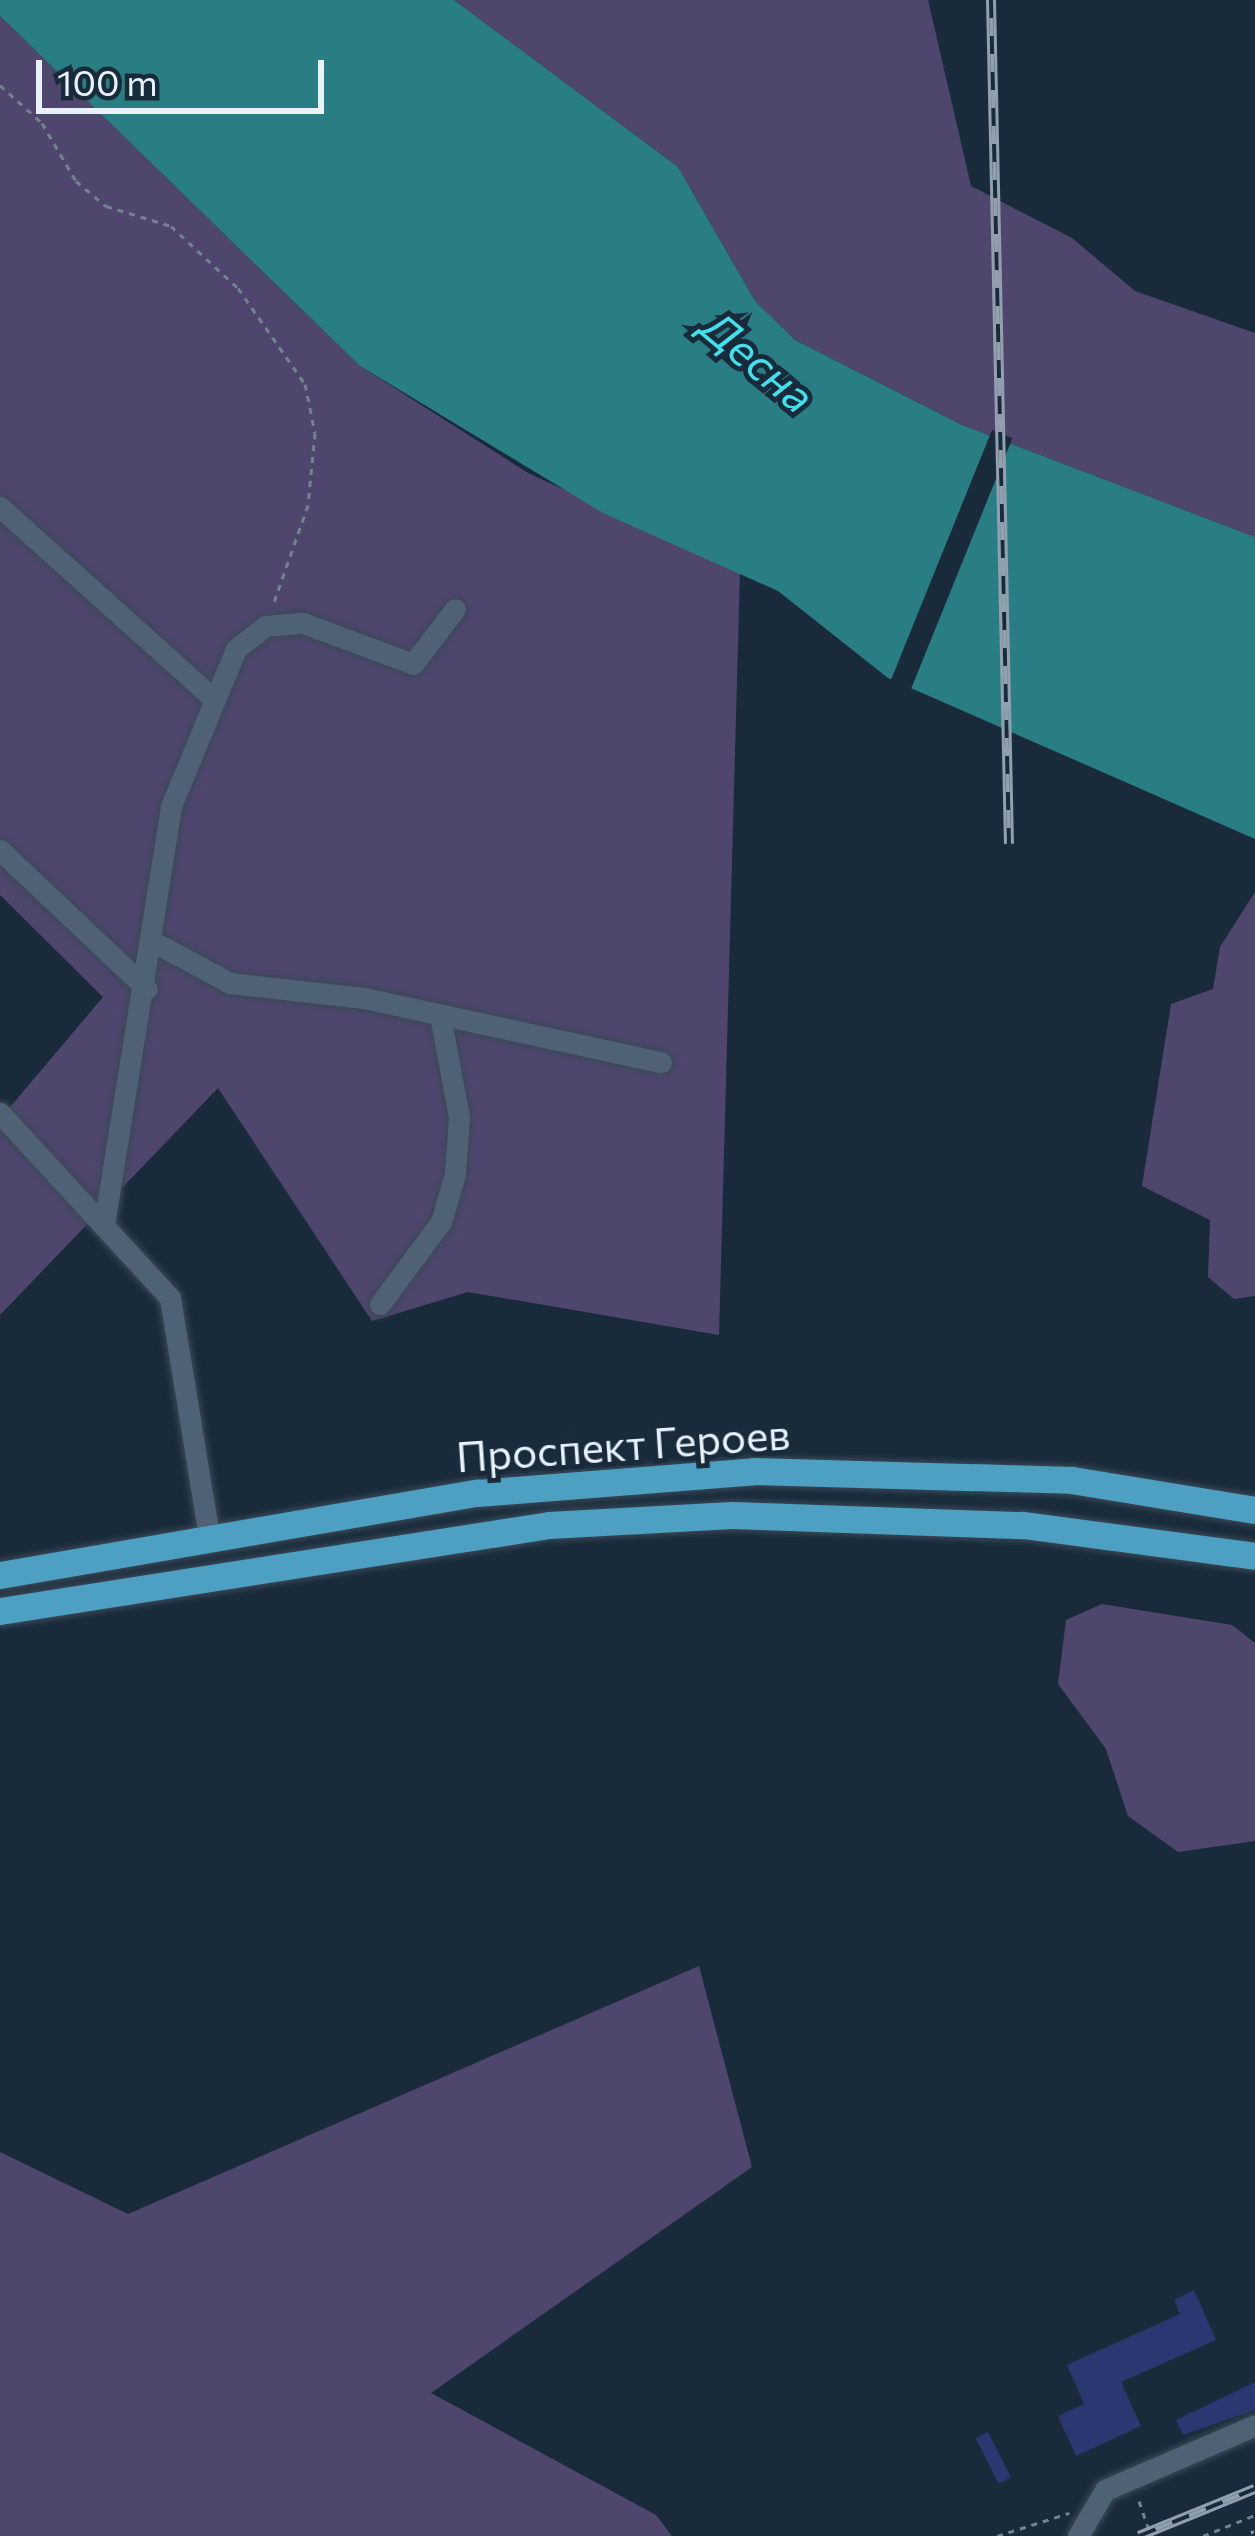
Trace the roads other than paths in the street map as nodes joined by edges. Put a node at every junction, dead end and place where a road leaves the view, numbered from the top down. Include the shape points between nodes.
1 (0, 507) edge
2 (455, 609) dead end
3 (211, 695) junction
4 (0, 850) edge
5 (152, 941) junction
6 (148, 989) junction
7 (441, 1021) junction
8 (661, 1062) dead end
9 (8, 1121) edge
10 (104, 1226) junction
11 (380, 1304) dead end
12 (1255, 1510) edge
13 (210, 1541) junction
14 (1255, 1556) edge
15 (0, 1575) edge
16 (0, 1611) edge
17 (1255, 2425) edge
18 (1078, 2536) edge

1 - 3 street
2 - 3 street via 413,664 303,623 265,626 236,649
3 - 5 street via 171,806
4 - 6 street
5 - 6 street
5 - 7 street via 230,983 364,998
6 - 10 street
7 - 8 street
7 - 11 street via 459,1117 455,1174 440,1222
9 - 10 street
10 - 13 street via 170,1298
12 - 13 main road, Проспект Героев via 1072,1480 754,1471 477,1493
13 - 15 main road, Проспект Героев
14 - 16 main road, Проспект Героев via 1023,1525 732,1515 549,1525
17 - 18 street via 1129,2477 1088,2510

